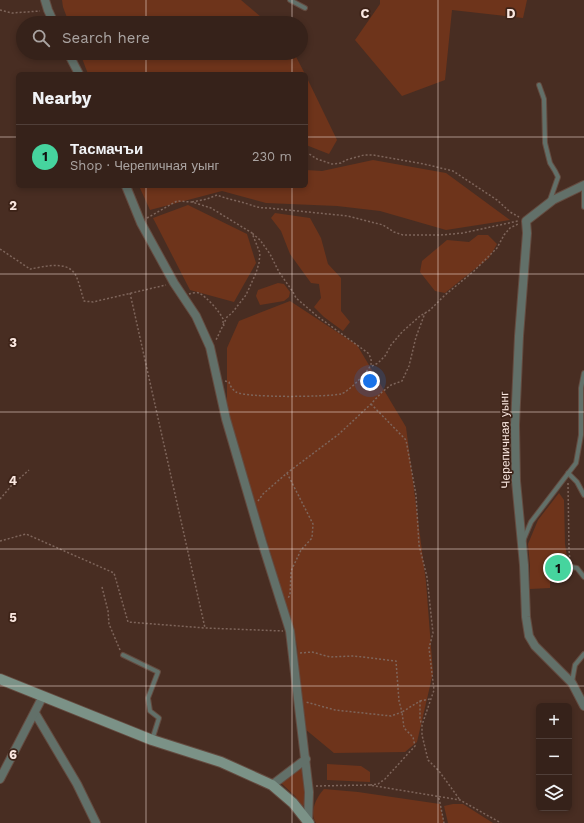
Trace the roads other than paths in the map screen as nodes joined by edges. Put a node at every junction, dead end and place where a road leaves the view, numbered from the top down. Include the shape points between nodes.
1 (44, 0) edge
2 (290, 0) edge
3 (305, 8) dead end
4 (51, 16) edge
5 (72, 60) edge
6 (78, 72) edge
7 (539, 85) dead end
8 (584, 185) edge
9 (127, 188) edge
10 (548, 204) junction
11 (584, 207) edge
12 (584, 373) edge
13 (584, 430) edge
14 (581, 435) junction
15 (568, 473) junction
16 (584, 495) edge
17 (522, 545) junction
18 (571, 568) road end
19 (584, 577) edge
20 (584, 654) edge
21 (123, 655) road end
22 (0, 679) edge
23 (572, 683) junction
24 (44, 696) junction
25 (584, 706) edge
26 (34, 713) junction
27 (152, 740) junction
28 (306, 759) junction
29 (0, 779) edge
30 (272, 785) junction
31 (96, 823) edge
32 (308, 823) edge

1 - 4 street
2 - 3 lane
5 - 6 street
7 - 10 lane via 544,99 545,143 550,163 558,177
8 - 10 street
8 - 11 lane
9 - 28 street via 141,223 174,283 196,316 210,347 226,419 290,631
10 - 17 street, Черепичная уынг via 526,221 515,424 516,481
12 - 14 lane via 581,388
13 - 14 lane
14 - 15 lane via 576,463
15 - 16 lane
15 - 17 lane via 531,522
17 - 23 street, Черепичная уынг via 529,636 535,646
18 - 19 lane via 577,568
20 - 23 lane via 575,665
21 - 27 lane via 158,672 148,698 150,712 159,718
22 - 24 main road
23 - 25 street, Черепичная уынг
24 - 26 street
24 - 27 main road
26 - 29 street
26 - 31 street via 77,784
27 - 30 main road via 221,762
28 - 30 street
28 - 32 street
30 - 32 main road via 293,803

